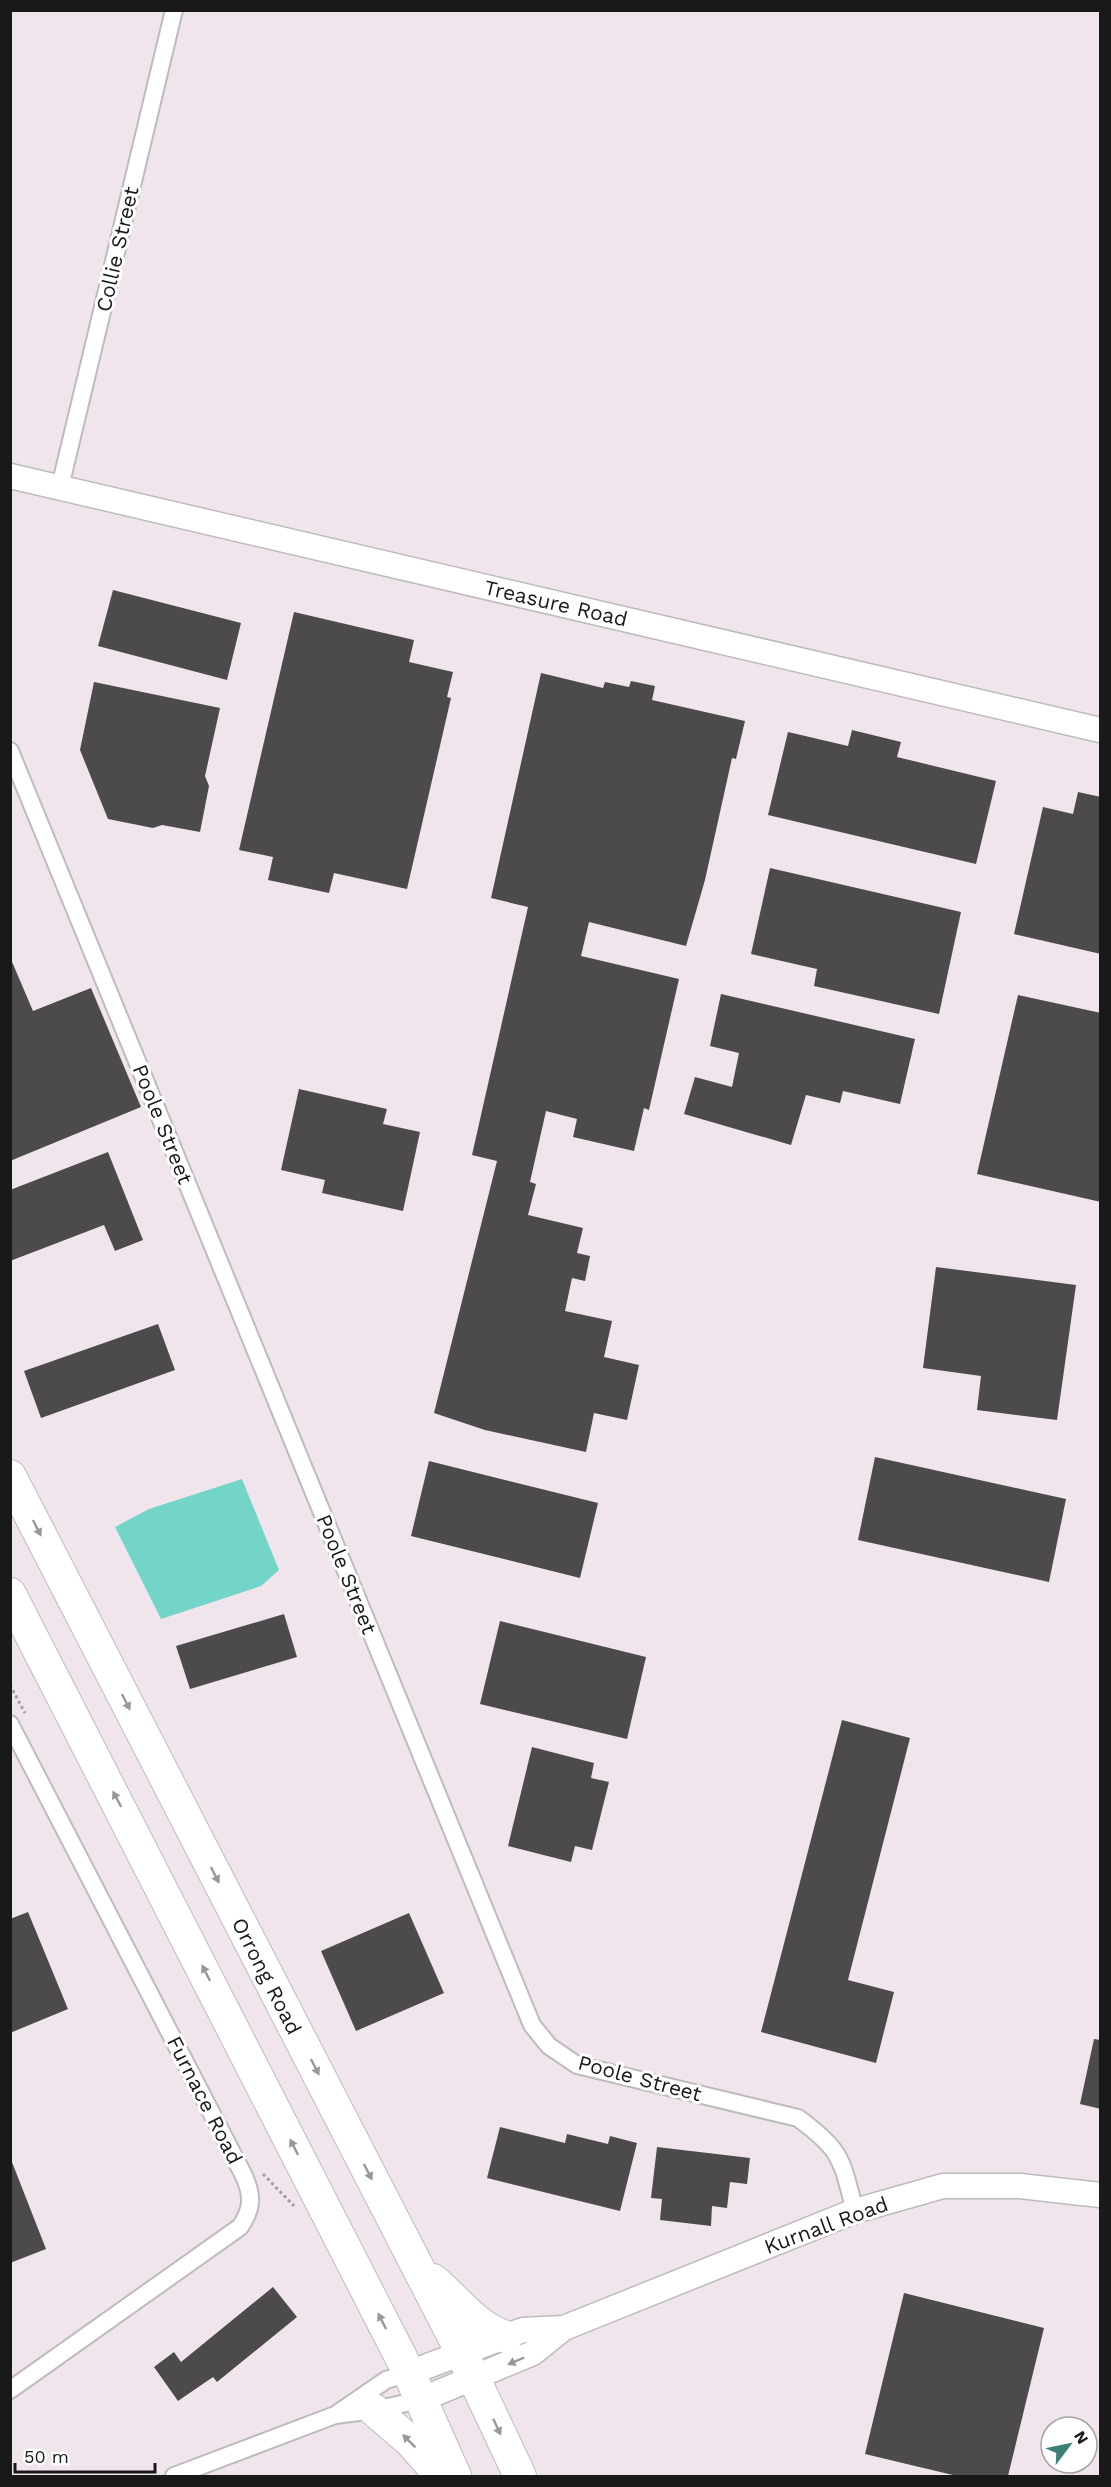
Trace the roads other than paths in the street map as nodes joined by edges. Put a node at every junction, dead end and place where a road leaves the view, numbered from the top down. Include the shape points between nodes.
1 (174, 10) edge
2 (10, 476) edge
3 (60, 487) junction
4 (1101, 730) edge
5 (10, 751) edge
6 (10, 1476) edge
7 (10, 1594) edge
8 (10, 1724) edge
9 (1101, 2195) edge
10 (855, 2211) junction
11 (418, 2269) junction
12 (564, 2328) junction
13 (506, 2337) junction
14 (468, 2366) junction
15 (414, 2386) junction
16 (10, 2390) edge
17 (374, 2410) junction
18 (335, 2415) junction
19 (174, 2476) edge
20 (441, 2476) edge
21 (455, 2476) edge
22 (520, 2476) edge

1 - 3 street, Collie Street
2 - 3 street, Treasure Road
3 - 4 street, Treasure Road
5 - 10 street, Poole Street via 532,2025 549,2046 578,2065 798,2118 823,2136 841,2158
6 -> 11 highway, Orrong Road
15 -> 7 highway
8 - 16 street, Furnace Road via 243,2174 252,2204 240,2227
9 - 10 street, Kurnall Road via 1020,2186 943,2186
10 - 12 street, Kurnall Road
11 - 13 highway via 477,2322
11 - 14 highway, Orrong Road
12 - 13 street, Kurnall Road via 523,2330
12 -> 14 street, Kurnall Road via 533,2353
13 - 14 street, Kurnall Road
14 - 15 street, Kurnall Road
14 -> 22 highway, Orrong Road
15 - 17 street, Kurnall Road
15 - 18 street, Kurnall Road via 386,2380
15 - 21 highway
17 - 18 street, Kurnall Road
20 -> 17 highway via 411,2442
18 - 19 street, Kurnall Road

